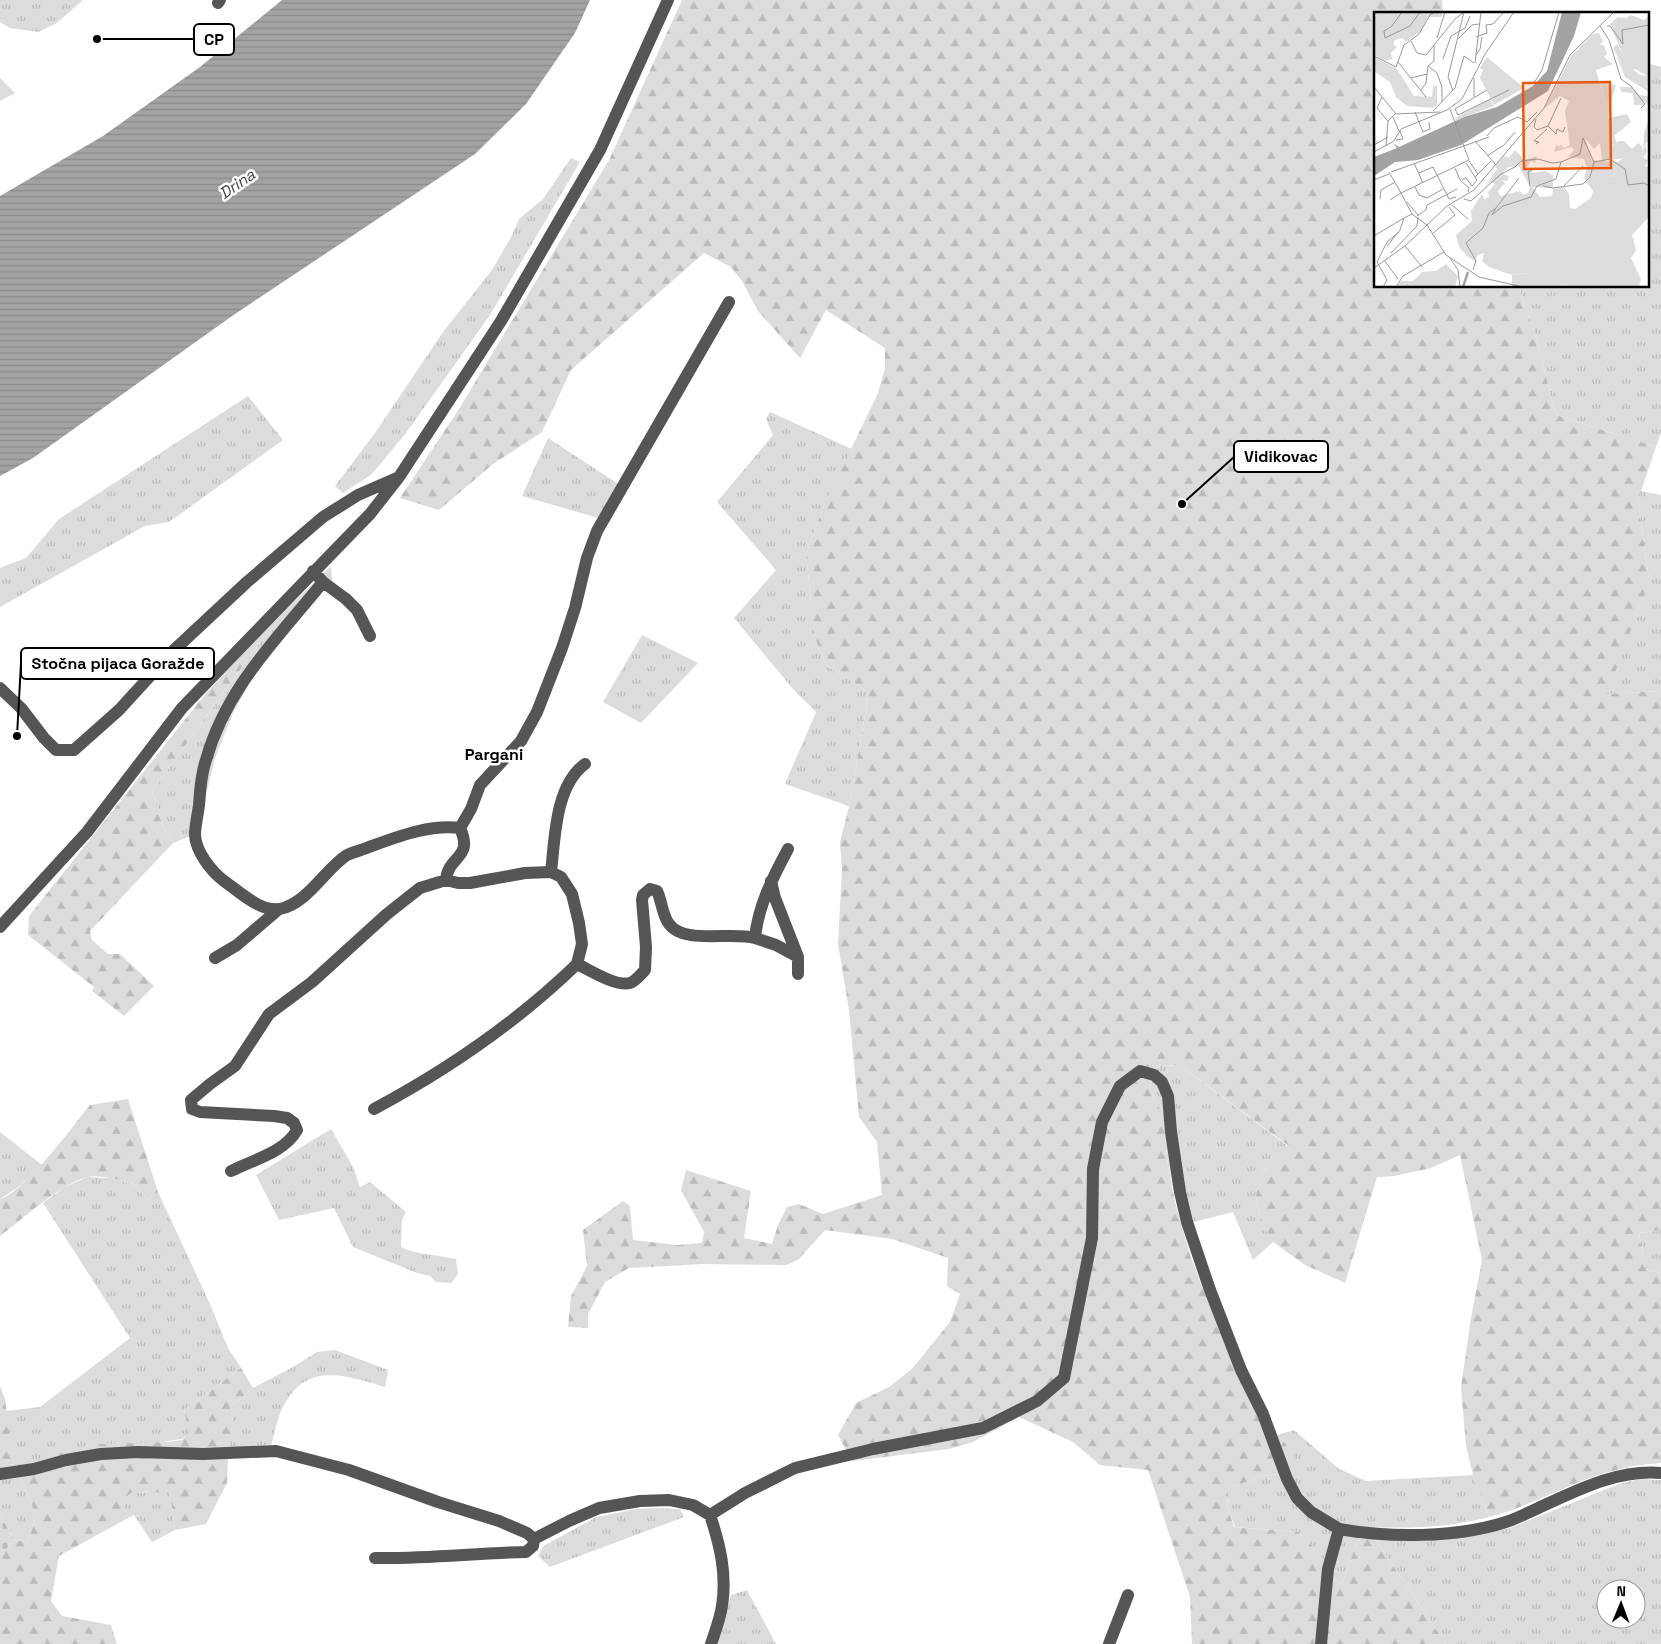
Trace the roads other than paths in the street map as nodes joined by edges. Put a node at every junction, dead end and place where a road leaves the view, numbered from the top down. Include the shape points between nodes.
1 (668, 0) edge
2 (729, 302) dead end
3 (399, 477) junction
4 (313, 571) junction
5 (323, 582) junction
6 (370, 636) dead end
7 (0, 688) edge
8 (585, 764) dead end
9 (460, 828) junction
10 (788, 849) dead end
11 (551, 872) junction
12 (446, 880) junction
13 (771, 881) junction
14 (280, 909) junction
15 (0, 927) edge
16 (756, 938) junction
17 (798, 957) junction
18 (214, 958) dead end
19 (577, 964) junction
20 (798, 974) dead end
21 (374, 1109) dead end
22 (231, 1171) dead end
23 (1661, 1473) edge
24 (0, 1474) edge
25 (710, 1515) junction
26 (1339, 1529) junction
27 (534, 1540) junction
28 (374, 1558) dead end
29 (1128, 1595) dead end
30 (711, 1644) edge
31 (1109, 1644) edge
32 (1320, 1644) edge

1 - 3 street via 600,150 501,321
2 - 9 street via 597,531 562,648 537,712 521,742 480,785
3 - 4 street via 370,514
3 - 7 street via 358,495 323,517 173,651 118,710 74,750 56,750
4 - 5 street
4 - 15 street via 182,708 87,832
5 - 6 street via 357,610
5 - 14 street via 267,648 232,698 206,760 200,790 195,836 201,854 215,874 243,895 261,906
8 - 11 street via 566,787 558,814
9 - 12 street via 465,845 449,869
9 - 14 street via 447,826 407,834 348,855 299,901
10 - 13 street
11 - 12 street via 525,873 470,883
11 - 19 street via 561,877 572,894 582,944
12 - 22 street via 420,888 312,982 269,1014 235,1066 191,1100 192,1108 200,1112 274,1116 294,1123 297,1130 292,1139
13 - 16 street via 756,924
13 - 17 street
14 - 18 street via 237,945
16 - 17 street
16 - 19 street via 745,935 686,935 675,930 668,924 657,891 650,889 642,900 645,970 632,982 622,984
17 - 20 street
19 - 21 street via 554,987 447,1067
23 - 26 street via 1644,1471 1619,1475 1507,1522 1478,1529 1412,1534
24 - 27 street via 101,1454 276,1451 349,1470 499,1521 527,1533
25 - 26 street via 795,1468 983,1428 1037,1401 1064,1378 1092,1238 1093,1169 1102,1122 1120,1086 1140,1072 1154,1075 1162,1082 1168,1096 1186,1222 1241,1370 1263,1414 1287,1479 1311,1512
25 - 27 street via 693,1505 669,1500 640,1501 599,1508
25 - 30 street via 724,1570 722,1608
26 - 32 street via 1328,1568
27 - 28 street via 526,1552 414,1559
29 - 31 street

